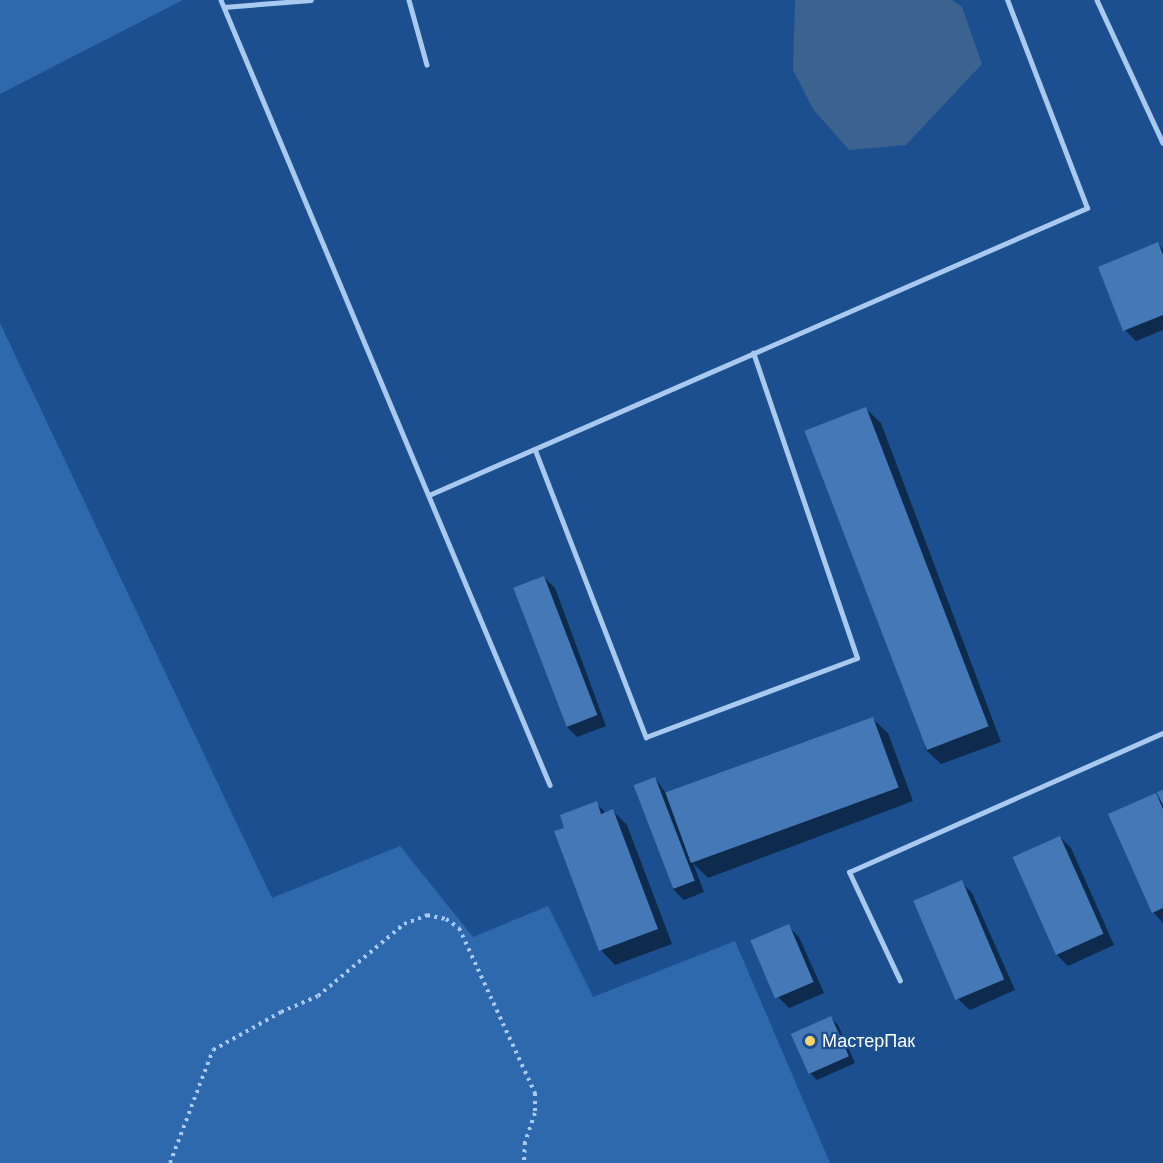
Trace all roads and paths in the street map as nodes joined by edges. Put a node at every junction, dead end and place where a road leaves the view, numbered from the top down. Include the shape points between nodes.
1 (221, 0) edge
2 (311, 0) edge
3 (409, 0) edge
4 (1007, 0) edge
5 (1096, 0) edge
6 (224, 8) junction
7 (427, 65) dead end
8 (1163, 143) edge
9 (753, 353) junction
10 (534, 449) junction
11 (429, 495) junction
12 (1163, 733) edge
13 (550, 785) dead end
14 (900, 981) dead end
15 (170, 1163) edge
16 (524, 1163) edge

1 - 6 lane
2 - 6 lane
3 - 7 lane
4 - 9 lane via 1087,208
5 - 8 lane
6 - 11 lane
9 - 10 lane
9 - 10 lane via 857,658 646,737
10 - 11 lane
11 - 13 lane
12 - 14 lane via 849,872
15 - 16 path via 213,1050 318,996 404,924 427,915 446,919 459,928 535,1093 535,1113 525,1142

